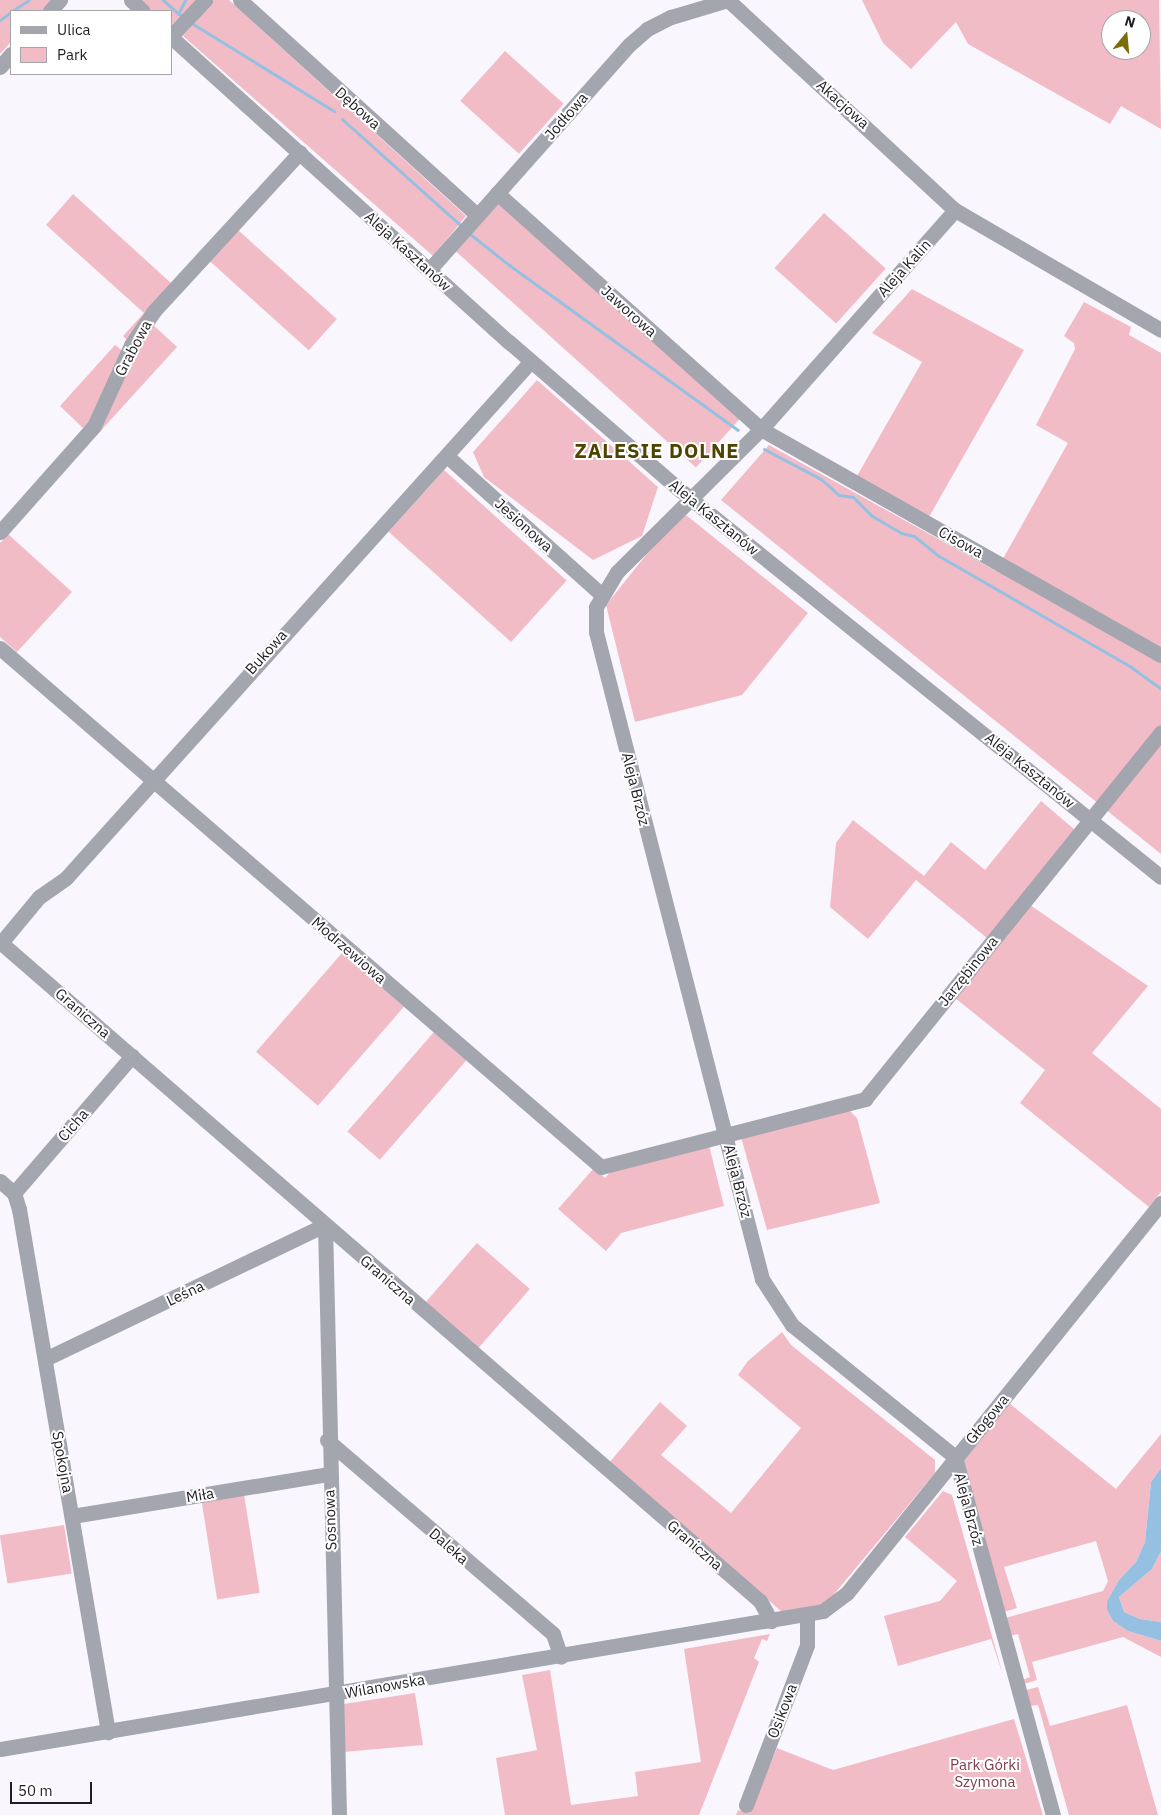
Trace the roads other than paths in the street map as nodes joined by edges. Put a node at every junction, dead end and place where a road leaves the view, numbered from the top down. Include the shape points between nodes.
1 (60, 0) edge
2 (131, 0) edge
3 (205, 0) edge
4 (240, 0) edge
5 (728, 0) edge
6 (51, 10) edge
7 (142, 10) edge
8 (172, 35) edge
9 (172, 37) edge
10 (10, 55) edge
11 (0, 67) edge
12 (300, 152) junction
13 (497, 193) junction
14 (955, 210) junction
15 (477, 215) junction
16 (429, 270) junction
17 (1161, 330) edge
18 (531, 361) junction
19 (761, 428) junction
20 (446, 456) junction
21 (690, 498) junction
22 (0, 532) edge
23 (601, 594) junction
24 (0, 648) edge
25 (1161, 656) edge
26 (1161, 732) edge
27 (152, 780) junction
28 (1091, 819) junction
29 (1161, 878) edge
30 (0, 943) edge
31 (132, 1056) junction
32 (726, 1132) junction
33 (0, 1181) edge
34 (14, 1193) junction
35 (1161, 1203) edge
36 (325, 1225) junction
37 (46, 1359) junction
38 (328, 1440) junction
39 (956, 1458) junction
40 (328, 1474) junction
41 (72, 1516) junction
42 (807, 1616) junction
43 (770, 1621) junction
44 (561, 1657) junction
45 (335, 1695) junction
46 (108, 1732) junction
47 (0, 1749) edge
48 (746, 1805) dead end
49 (338, 1815) edge
50 (1053, 1815) edge

1 - 6 street
2 - 7 street
3 - 8 street
4 - 15 street, Dębowa
5 - 13 street, Jodłowa via 671,17 636,39
5 - 14 street, Akacjowa
9 - 12 street, Aleja Kasztanów
10 - 11 street
12 - 16 street, Aleja Kasztanów
12 - 22 street, Grabowa via 153,312 131,344 94,426
13 - 15 street, Jodłowa
13 - 19 street, Jaworowa
14 - 17 street
14 - 19 street, Aleja Kalin
15 - 16 street, Jodłowa
16 - 18 street, Aleja Kasztanów
18 - 20 street, Bukowa
18 - 21 street, Aleja Kasztanów
19 - 21 street, Aleja Kalin
19 - 25 street, Cisowa
20 - 23 street, Jesionowa
20 - 27 street, Bukowa
21 - 23 street, Aleja Brzóz via 617,572
21 - 28 street, Aleja Kasztanów
23 - 32 street, Aleja Brzóz via 596,607 596,632
24 - 27 street, Modrzewiowa
26 - 28 street, Jarzębinowa
27 - 30 street, Bukowa via 66,878 39,898
27 - 32 street, Modrzewiowa via 601,1167
28 - 29 street, Aleja Kasztanów
28 - 32 street, Jarzębinowa via 865,1099
30 - 31 street, Graniczna
31 - 34 street, Cicha
31 - 36 street, Graniczna
32 - 39 street, Aleja Brzóz via 762,1279 781,1311 792,1325
33 - 34 street
34 - 37 street, Spokojna
35 - 39 street, Głogowa
36 - 37 street, Leśna
36 - 38 street, Sosnowa
36 - 43 street, Graniczna via 760,1601
37 - 41 street, Spokojna
38 - 40 street, Sosnowa
38 - 44 street, Daleka via 553,1634
39 - 42 street, Głogowa via 847,1593 832,1606
39 - 50 street, Aleja Brzóz
40 - 41 street, Miła
40 - 45 street, Sosnowa
41 - 46 street, Spokojna
42 - 43 street, Głogowa
42 - 48 street, Osikowa via 807,1645
43 - 44 street, Wilanowska
44 - 45 street, Wilanowska
45 - 46 street, Wilanowska
45 - 49 street, Sosnowa
46 - 47 street, Wilanowska

